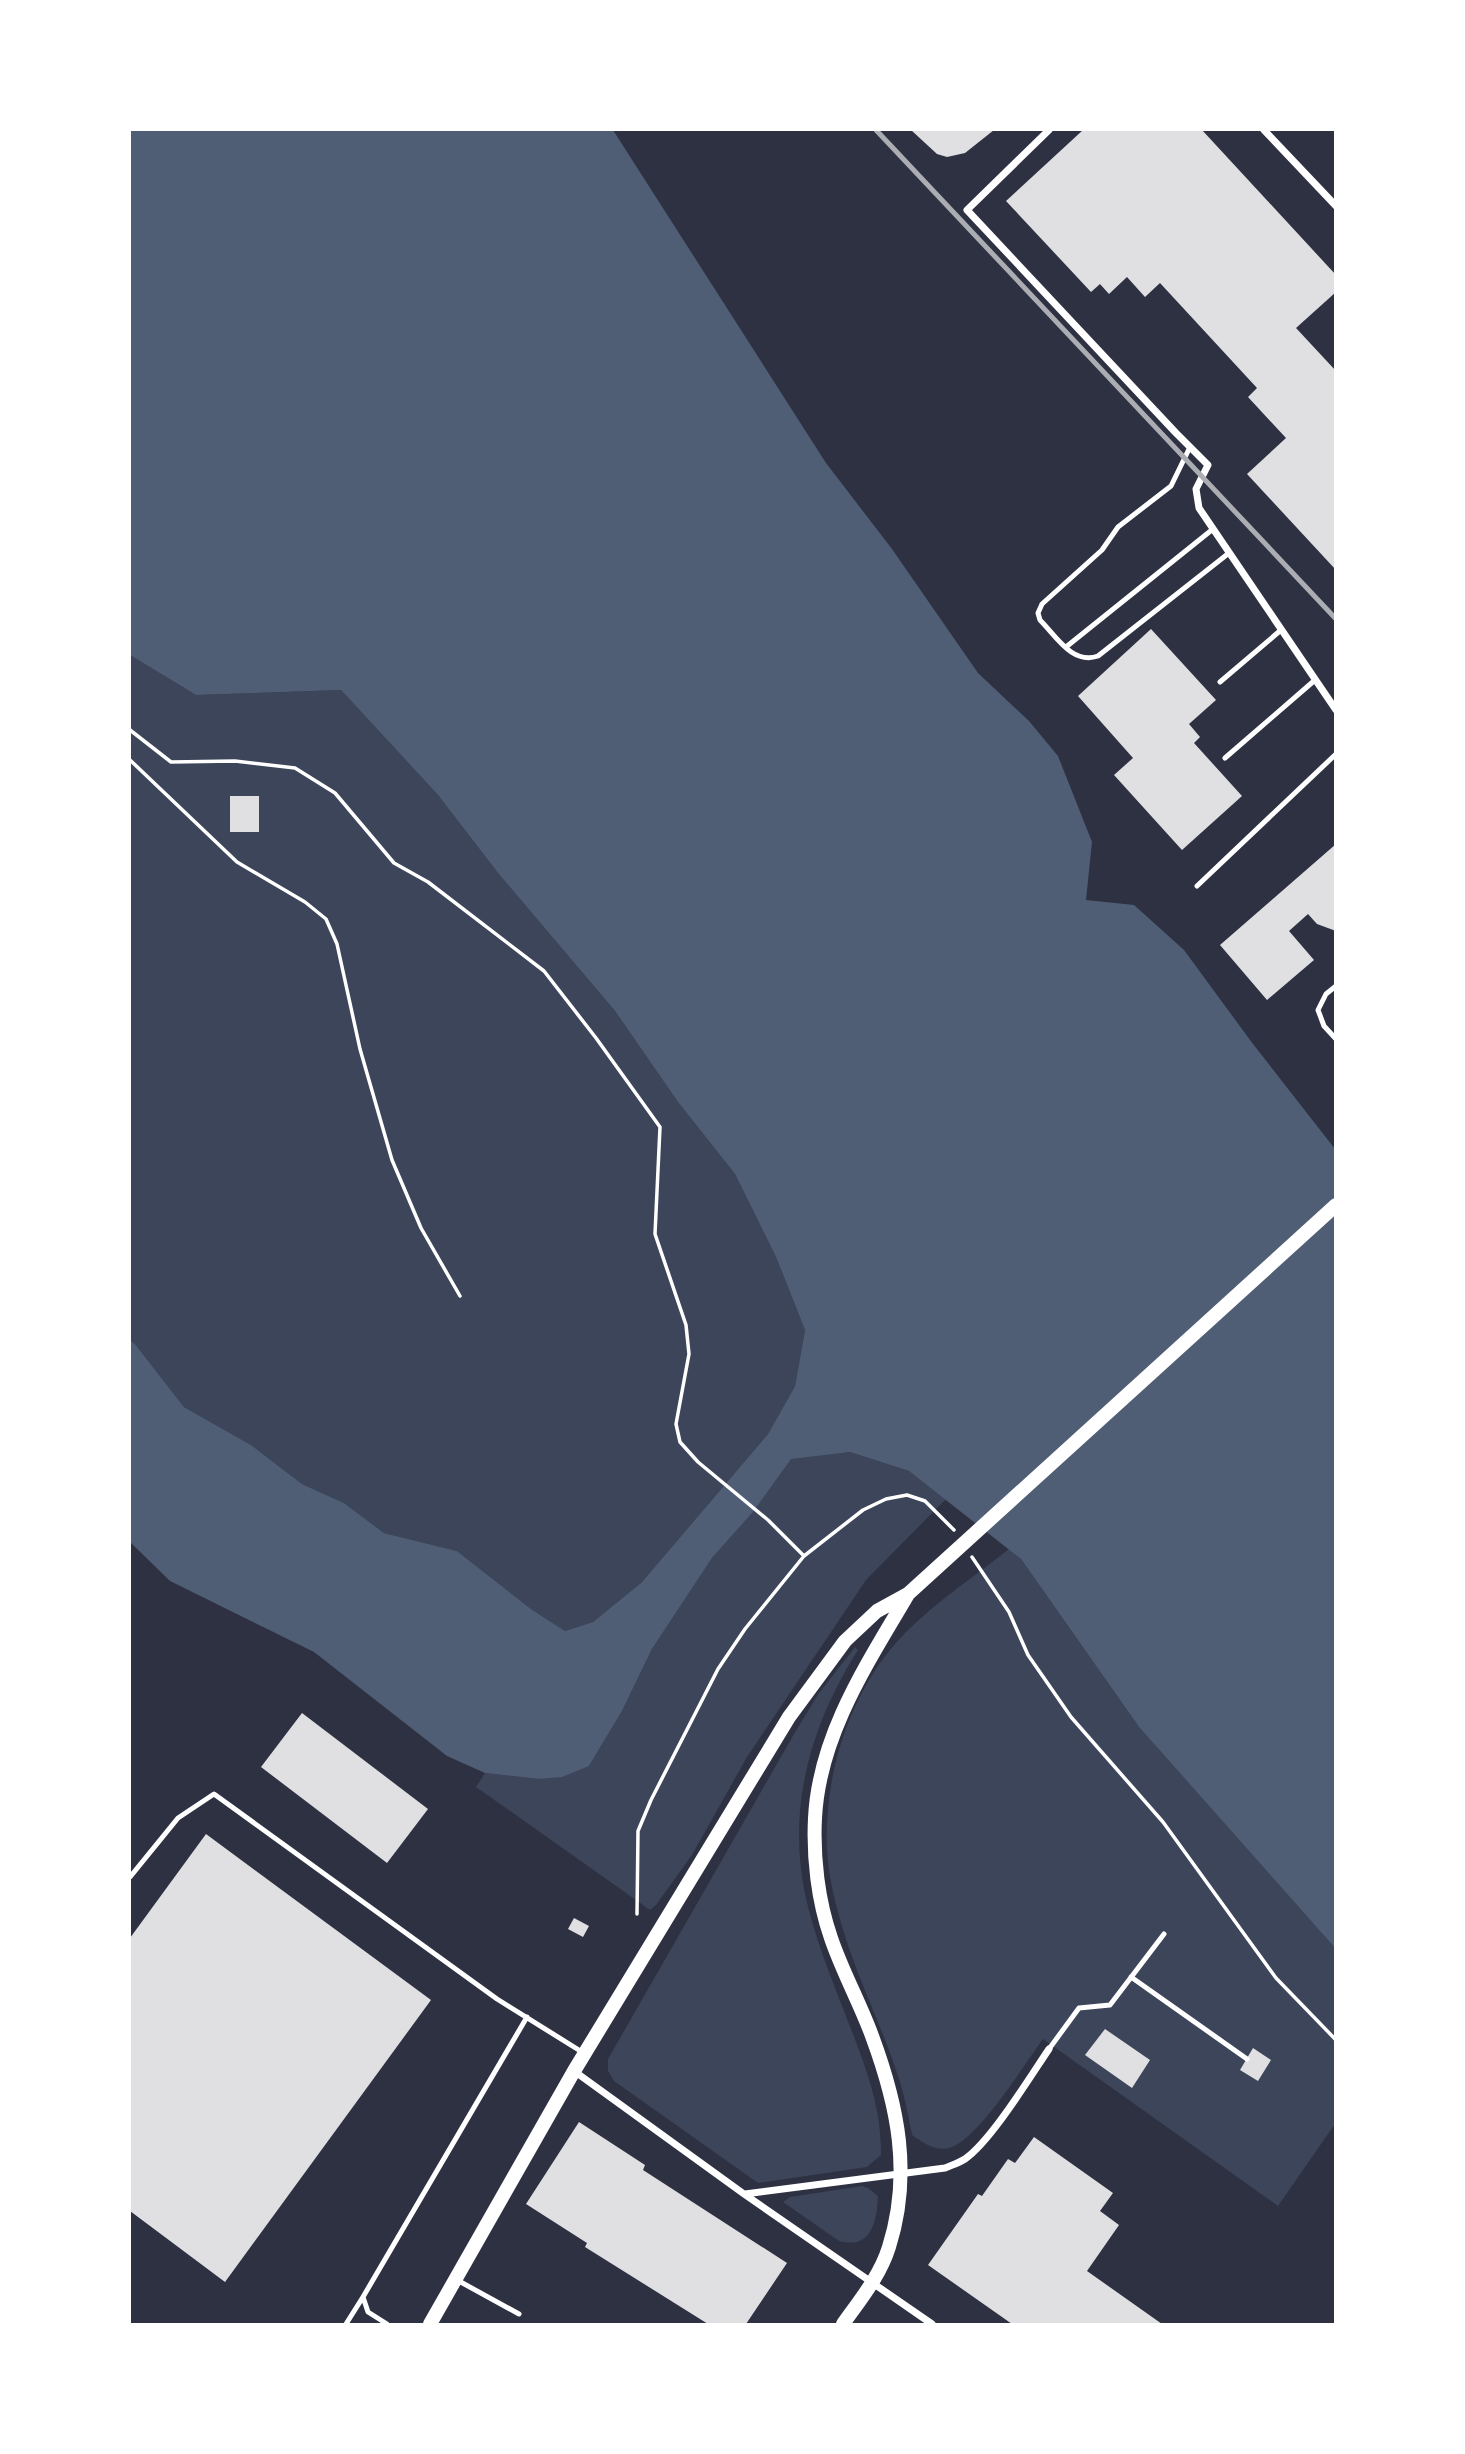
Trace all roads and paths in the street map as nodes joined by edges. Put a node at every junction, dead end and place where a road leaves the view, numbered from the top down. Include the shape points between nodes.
1 (1049, 130) edge
2 (1264, 130) edge
3 (1335, 206) edge
4 (1190, 447) junction
5 (1213, 529) junction
6 (1229, 553) junction
7 (1281, 630) junction
8 (1066, 647) junction
9 (1315, 680) junction
10 (1220, 682) dead end
11 (1335, 710) edge
12 (130, 730) edge
13 (1335, 754) edge
14 (1225, 758) dead end
15 (130, 760) edge
16 (1197, 886) dead end
17 (1335, 986) edge
18 (1335, 1039) edge
19 (1335, 1205) edge
20 (460, 1296) dead end
21 (958, 1537) dead end
22 (966, 1548) dead end
23 (804, 1556) junction
24 (908, 1594) junction
25 (130, 1877) edge
26 (637, 1914) dead end
27 (1164, 1934) dead end
28 (1131, 1977) junction
29 (527, 2017) junction
30 (1335, 2040) edge
31 (1049, 2049) joint
32 (584, 2054) junction
33 (1247, 2059) dead end
34 (574, 2071) junction
35 (902, 2174) junction
36 (744, 2194) junction
37 (456, 2279) junction
38 (872, 2284) junction
39 (363, 2297) junction
40 (519, 2314) dead end
41 (346, 2325) edge
42 (387, 2325) edge
43 (430, 2325) edge
44 (843, 2325) edge
45 (932, 2325) edge

1 - 4 street via 967,210
2 - 3 street
4 - 5 street via 1208,465 1196,489 1199,508
4 - 8 lane via 1171,486 1118,527 1102,550 1042,604 1041,620
5 - 6 street
5 - 8 lane
6 - 7 street
6 - 8 lane via 1098,656 1080,658
7 - 9 street
7 - 10 lane
9 - 11 street
9 - 14 lane
12 - 23 path via 171,762 235,761 295,768 335,793 394,863 428,882 544,971 660,1127 655,1234 686,1325 689,1354 676,1424 680,1442
13 - 16 lane
15 - 20 path via 237,862 326,919 337,944 360,1049 392,1160 421,1228
17 - 18 lane via 1318,1010
19 - 24 main road
21 - 23 path via 925,1501 907,1495 863,1510
22 - 30 path via 1009,1612 1028,1655 1072,1717 1163,1822 1276,1978
23 - 26 path via 718,1669 651,1800 638,1831
24 - 32 main road via 877,1611 845,1641 789,1717
24 - 35 main road via 857,1682 824,1757 815,1817 816,1873 830,1936 872,2036 893,2103
25 - 29 lane via 178,1818 214,1794
27 - 28 lane
28 - 31 lane via 1110,2005 1079,2008
28 - 33 lane
29 - 32 lane
29 - 39 lane
31 - 35 street via 967,2157 945,2168
32 - 34 main road
34 - 36 street
34 - 37 main road
35 - 36 street
35 - 38 main road via 888,2249
36 - 38 street
37 - 40 lane
37 - 43 main road
38 - 44 main road
38 - 45 street
39 - 41 lane
39 - 42 lane via 368,2312

